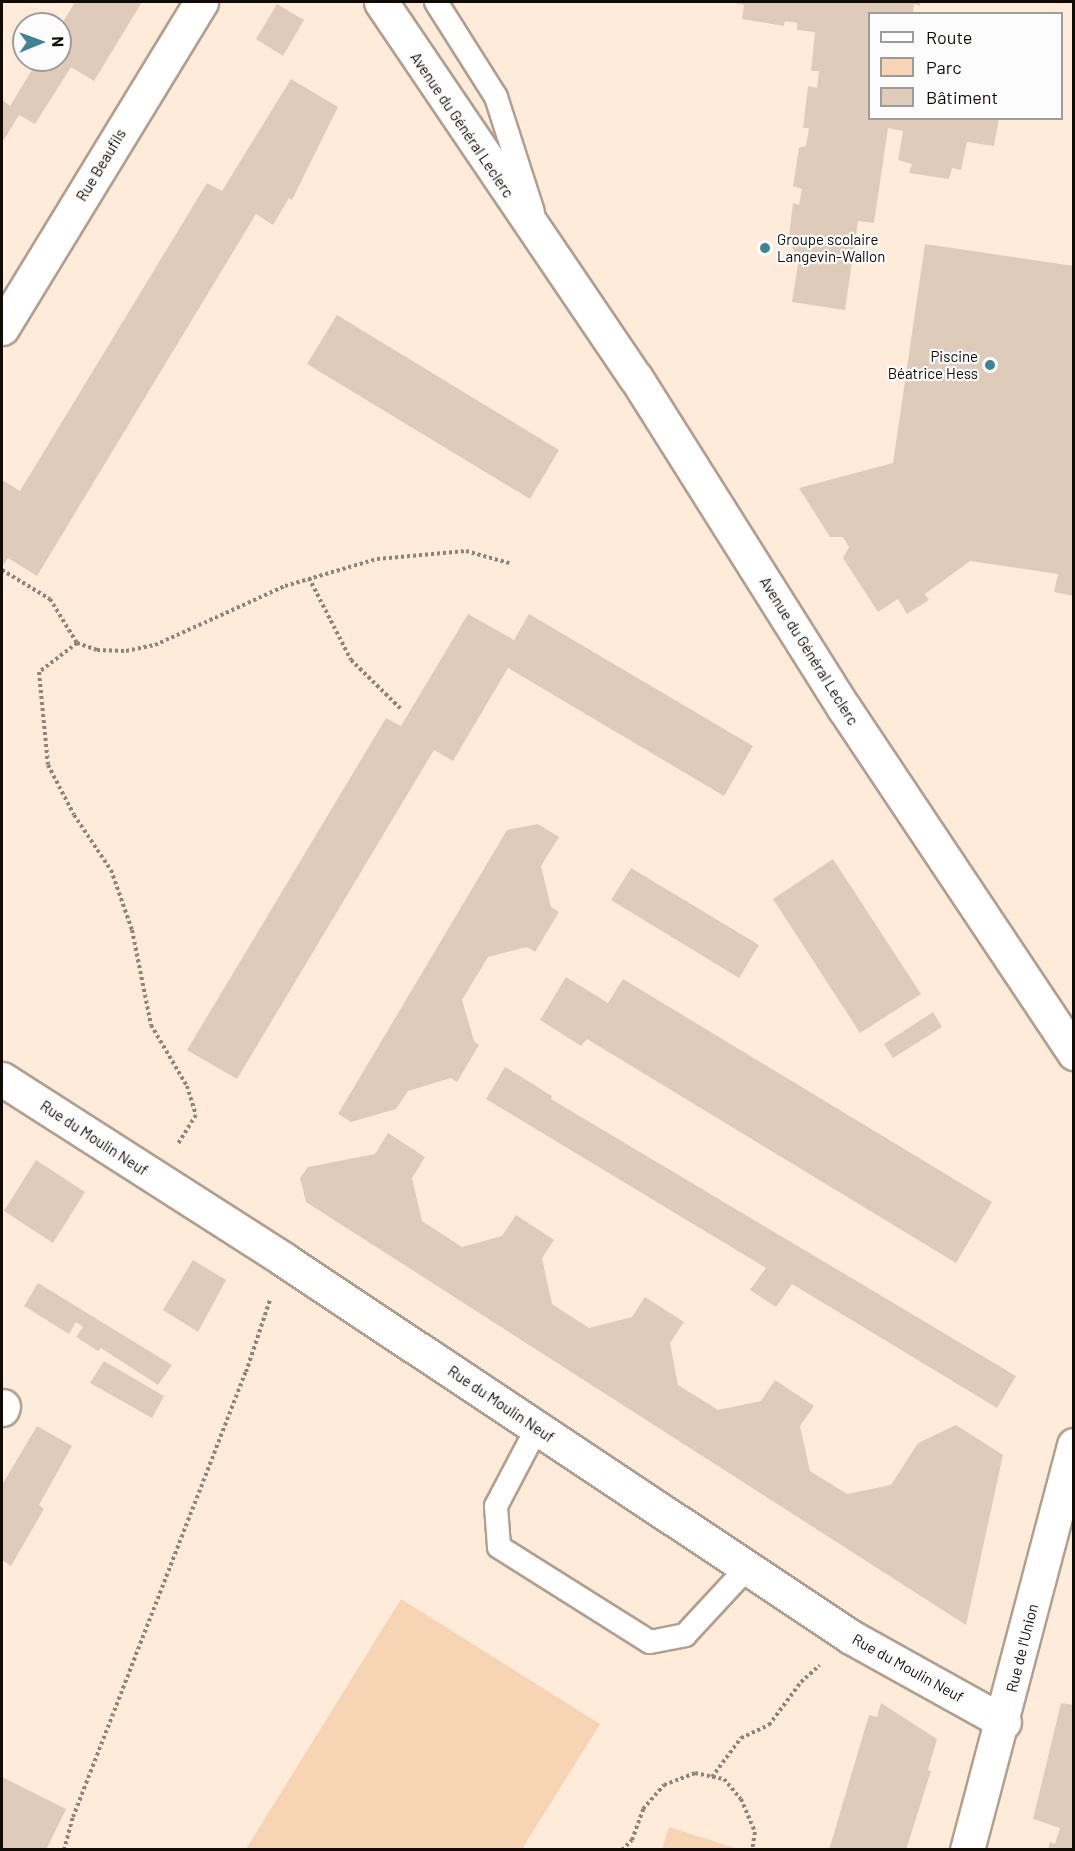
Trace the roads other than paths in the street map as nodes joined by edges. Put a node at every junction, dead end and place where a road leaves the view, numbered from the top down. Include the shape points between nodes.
1 (201, 2) edge
2 (381, 2) edge
3 (436, 2) edge
4 (544, 248) junction
5 (2, 328) edge
6 (1074, 1053) edge
7 (2, 1080) edge
8 (537, 1428) junction
9 (1074, 1445) edge
10 (747, 1568) junction
11 (1004, 1722) junction
12 (967, 1850) edge

1 - 5 street, Rue Beaufils
2 - 4 street, Avenue du Général Leclerc
3 - 4 lane, Avenue du Général Leclerc via 496,97
4 - 6 street, Avenue du Général Leclerc via 636,378 844,708
7 - 8 street, Rue du Moulin Neuf via 283,1259
8 - 10 street, Rue du Moulin Neuf
8 - 10 lane via 496,1506 499,1547 650,1642 684,1635
9 - 11 street, Rue de l'Union
10 - 11 street, Rue du Moulin Neuf via 851,1637
11 - 12 street, Rue de l'Union

